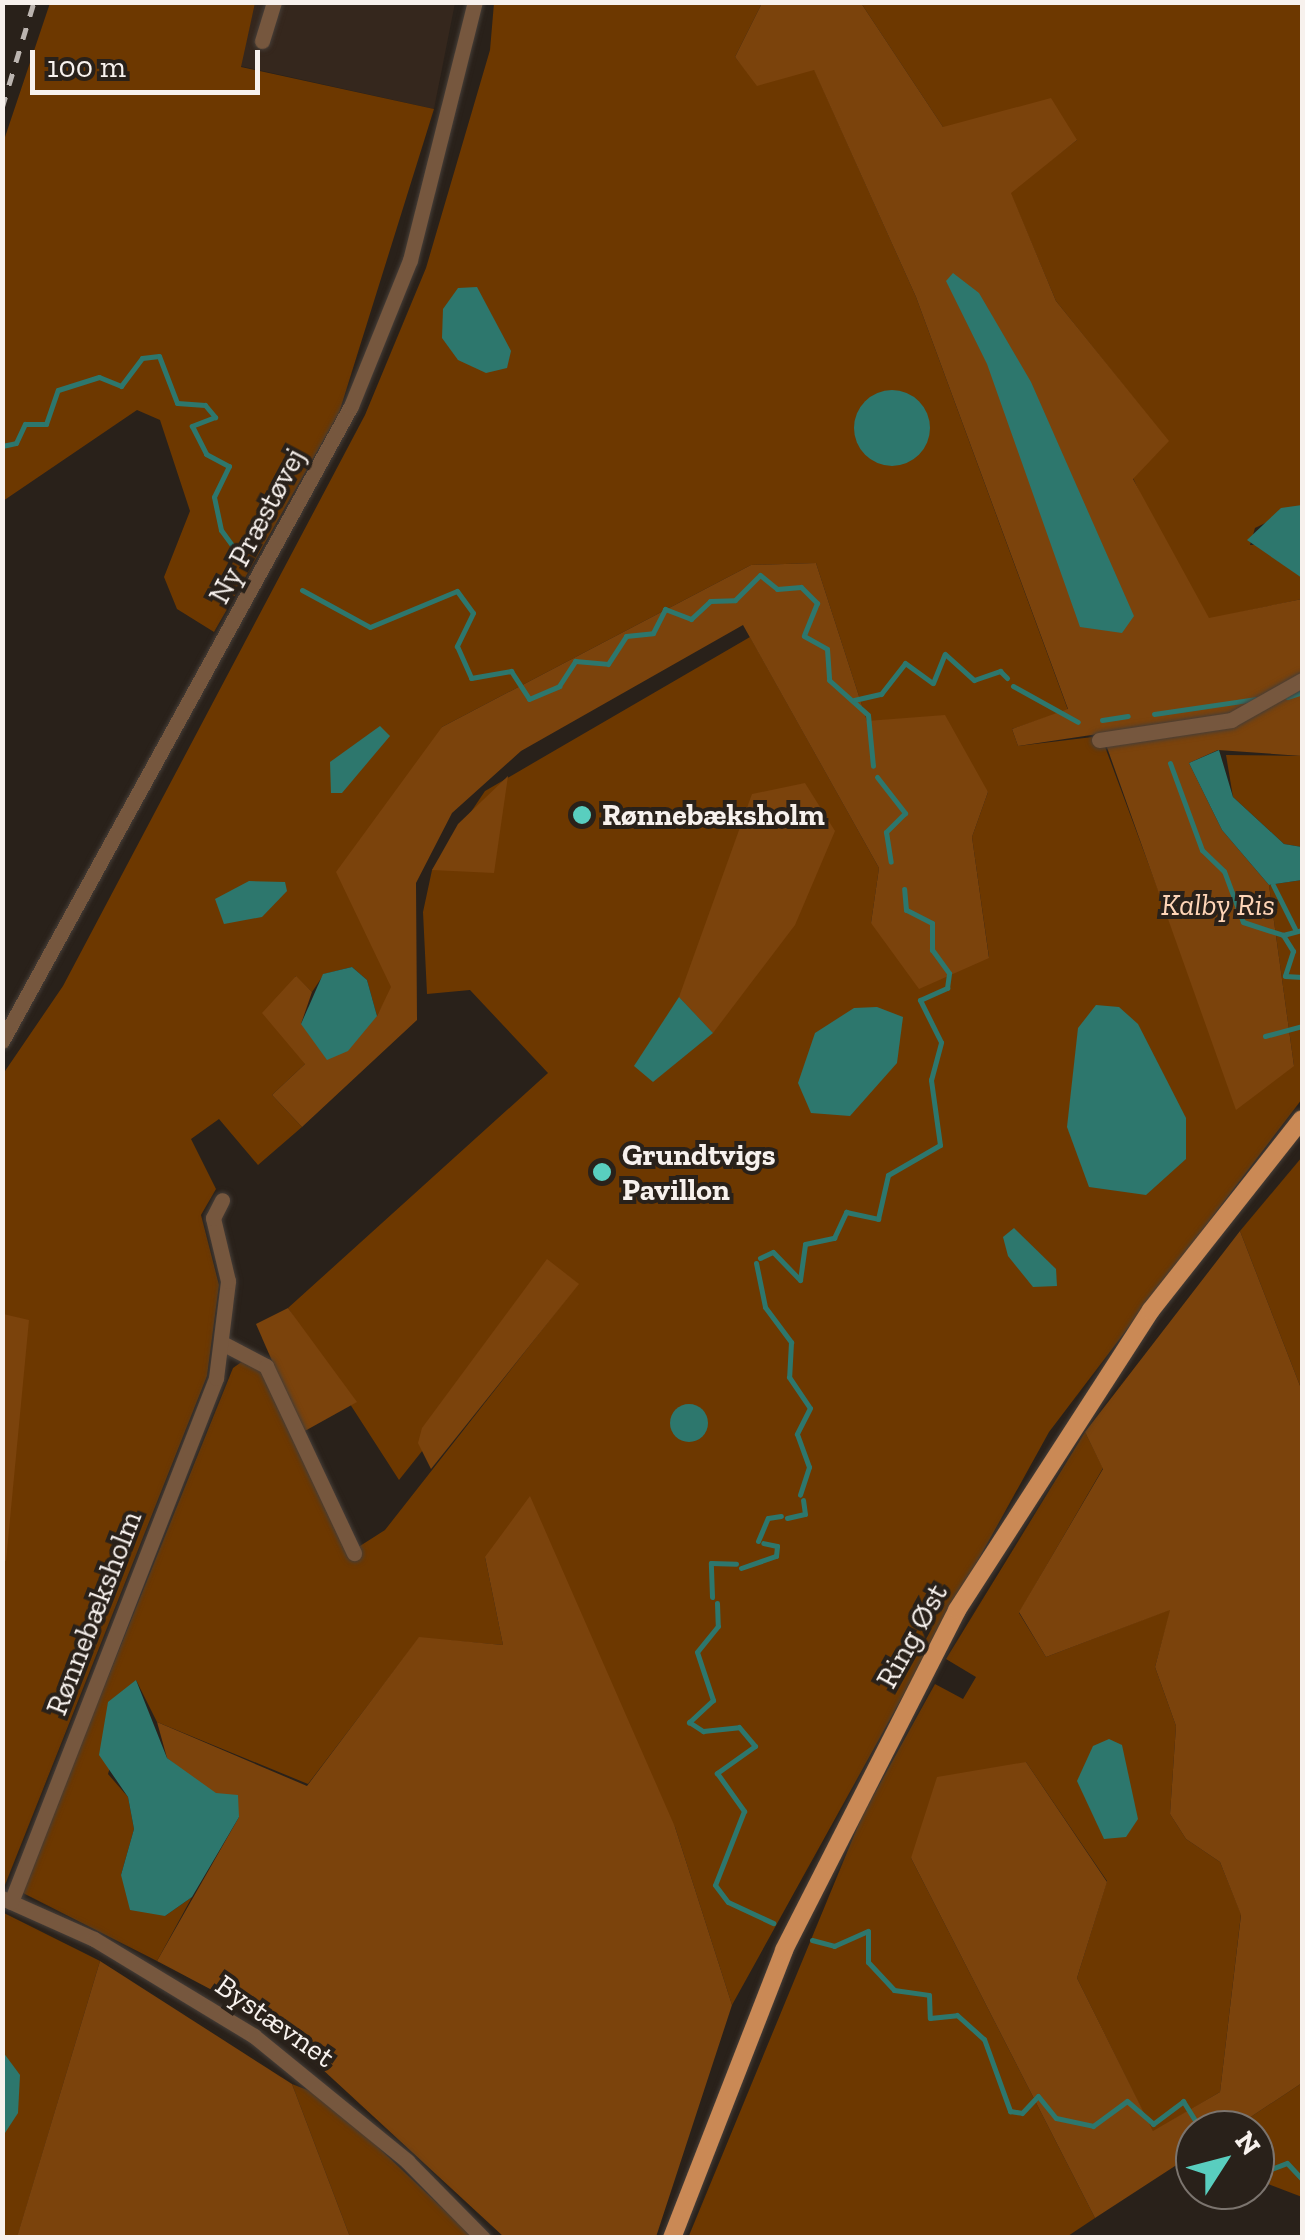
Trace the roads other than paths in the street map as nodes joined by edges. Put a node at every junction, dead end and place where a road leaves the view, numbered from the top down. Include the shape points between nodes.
1 (274, 2) edge
2 (475, 2) edge
3 (262, 40) dead end
4 (1302, 680) edge
5 (1099, 740) dead end
6 (2, 1040) edge
7 (1302, 1119) edge
8 (222, 1200) dead end
9 (222, 1343) junction
10 (354, 1553) dead end
11 (7, 1900) edge
12 (483, 2238) edge
13 (672, 2238) edge

1 - 3 street
2 - 6 street, Ny Præstøvej via 410,260 351,406
4 - 5 street via 1231,720
7 - 13 main road, Ring Øst via 1150,1310 957,1610 784,1950
8 - 9 street, Rønnebæksholm via 213,1228 228,1281
9 - 10 street via 266,1366
9 - 11 street, Rønnebæksholm
11 - 12 street, Bystævnet via 254,2036 408,2161

